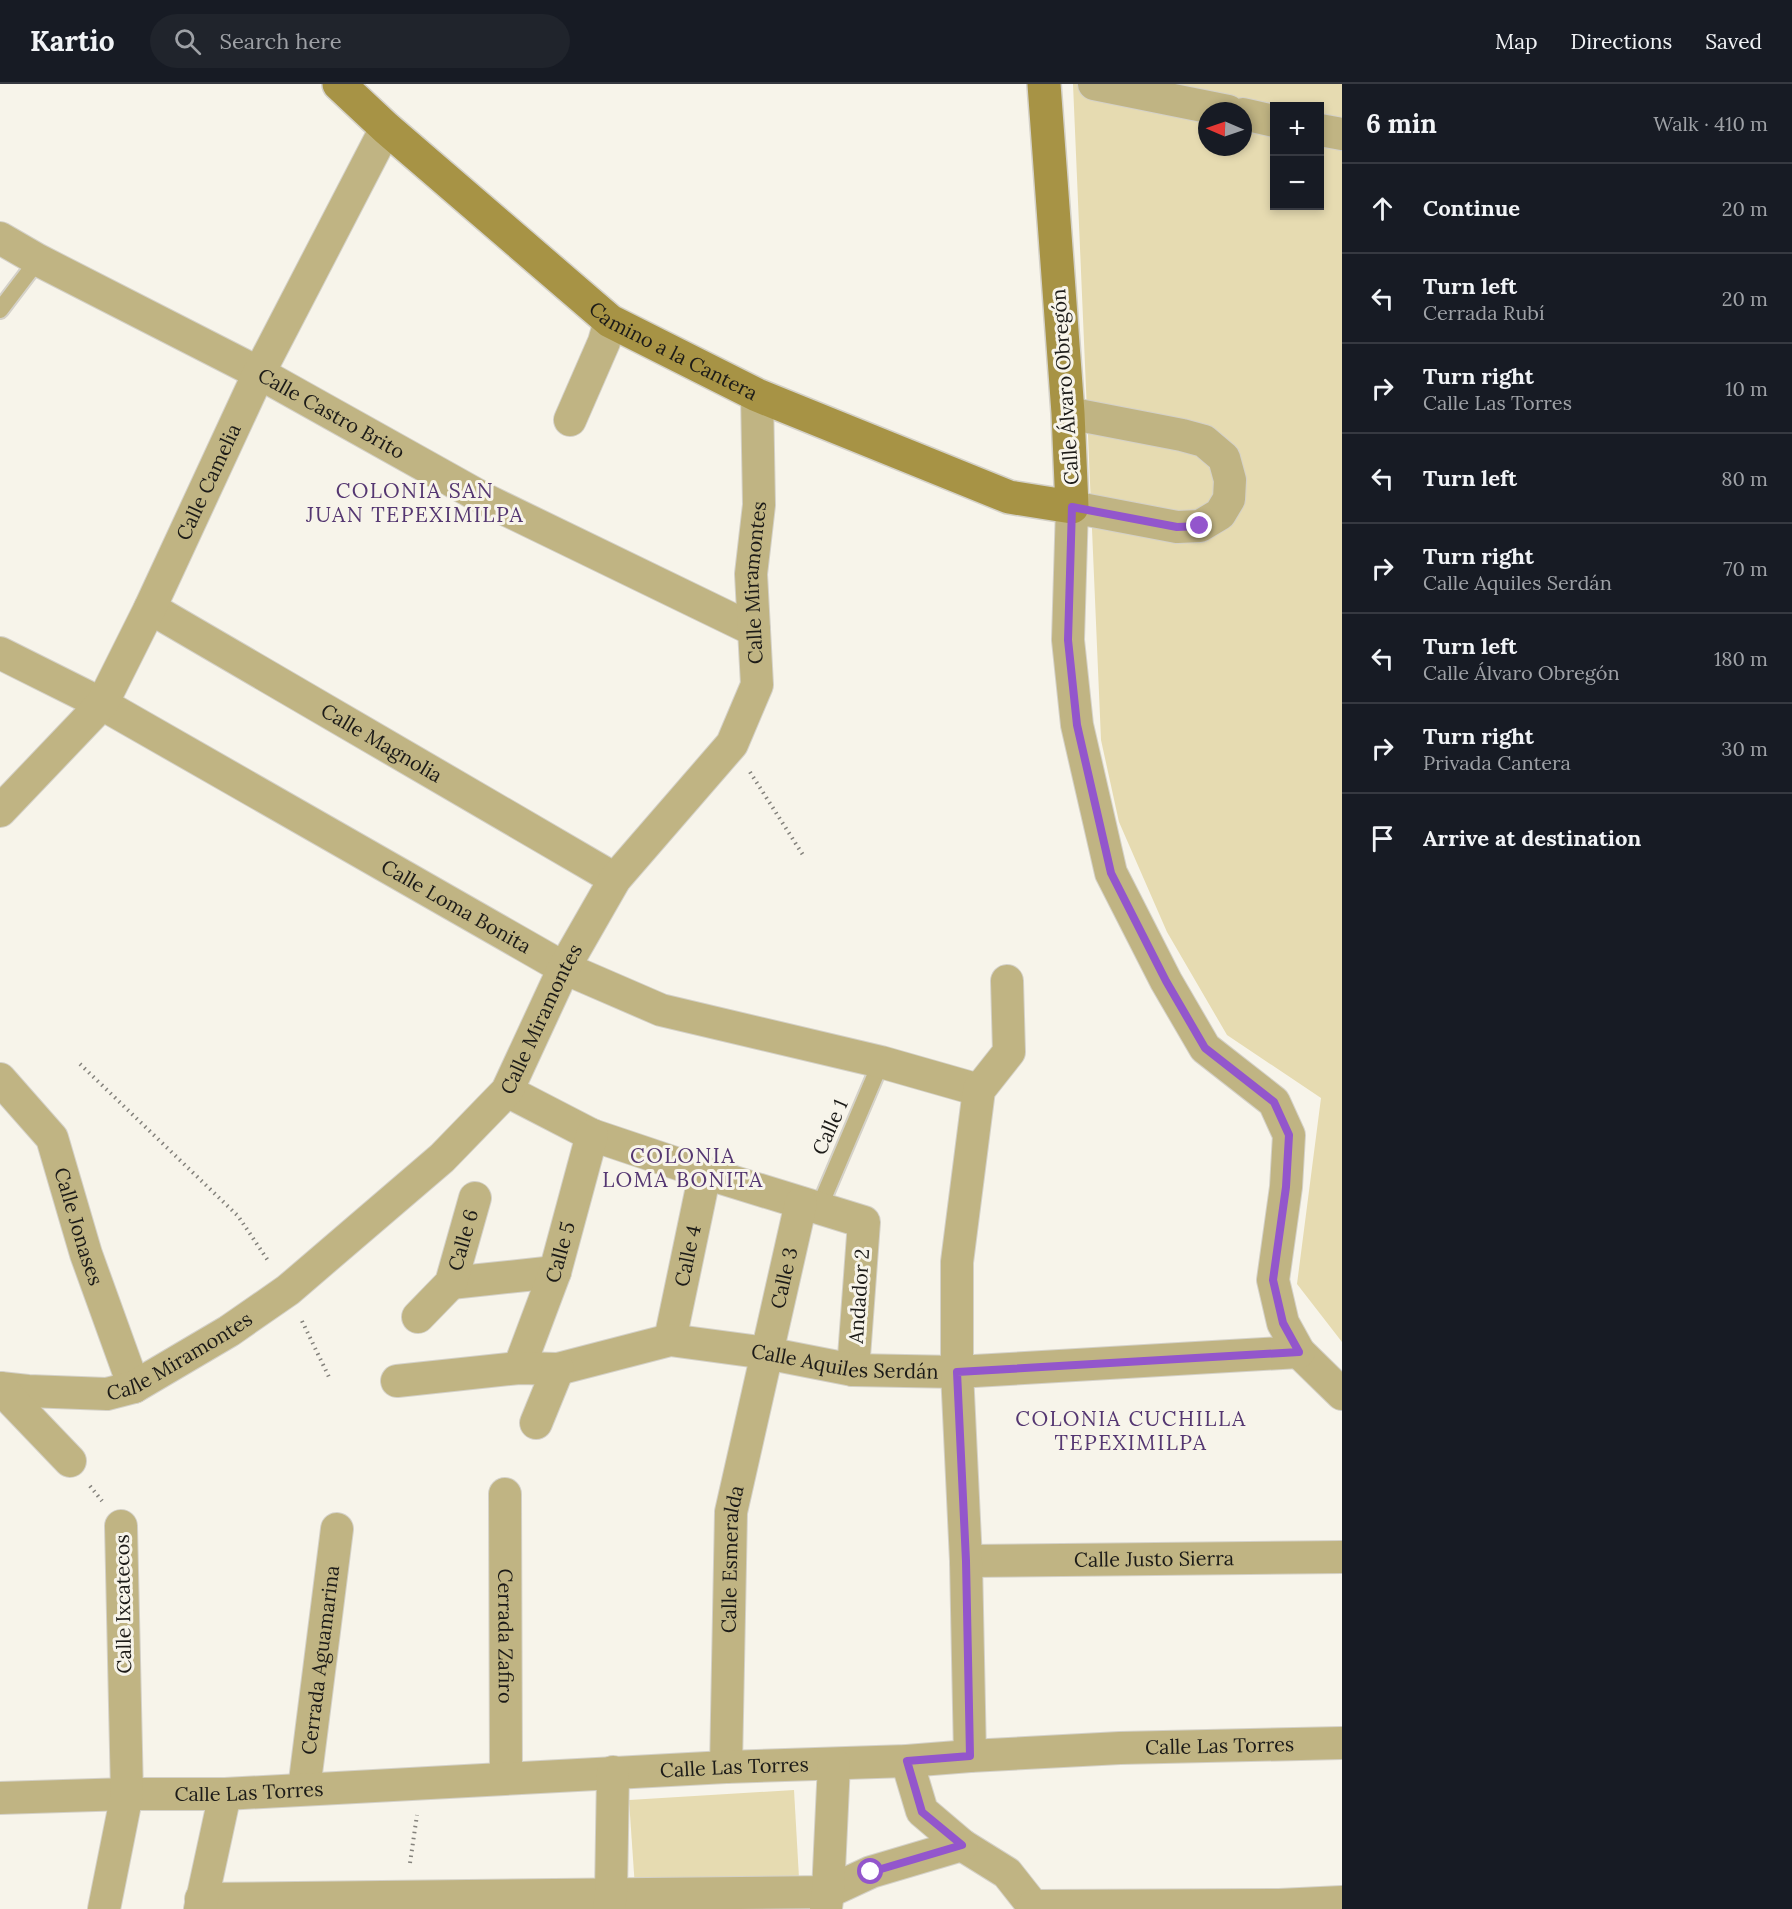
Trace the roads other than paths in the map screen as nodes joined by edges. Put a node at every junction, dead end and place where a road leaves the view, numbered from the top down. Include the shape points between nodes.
1 (339, 84) edge
2 (1044, 84) edge
3 (1094, 84) edge
4 (1198, 105) edge
5 (1252, 116) edge
6 (1270, 119) edge
7 (386, 128) junction
8 (1324, 131) edge
9 (1342, 134) edge
10 (0, 238) edge
11 (38, 260) junction
12 (0, 310) edge
13 (610, 321) junction
14 (259, 373) junction
15 (757, 395) junction
16 (1068, 413) junction
17 (570, 420) dead end
18 (1072, 507) junction
19 (150, 608) junction
20 (754, 630) junction
21 (0, 653) edge
22 (102, 704) junction
23 (0, 811) edge
24 (615, 879) junction
25 (564, 968) junction
26 (1007, 981) dead end
27 (881, 1062) junction
28 (0, 1079) edge
29 (507, 1090) junction
30 (979, 1090) junction
31 (592, 1135) junction
32 (705, 1173) junction
33 (476, 1198) dead end
34 (810, 1205) junction
35 (555, 1272) junction
36 (451, 1283) junction
37 (418, 1317) dead end
38 (670, 1340) junction
39 (1299, 1352) junction
40 (766, 1353) junction
41 (519, 1368) junction
42 (558, 1369) junction
43 (853, 1370) junction
44 (957, 1372) junction
45 (397, 1381) dead end
46 (134, 1387) junction
47 (0, 1388) edge
48 (1342, 1394) edge
49 (536, 1423) dead end
50 (70, 1461) road end
51 (505, 1494) dead end
52 (121, 1526) road end
53 (337, 1529) dead end
54 (1342, 1557) edge
55 (966, 1561) junction
56 (1342, 1743) edge
57 (970, 1756) junction
58 (907, 1761) junction
59 (834, 1764) junction
60 (726, 1767) junction
61 (613, 1772) junction
62 (506, 1779) junction
63 (304, 1789) junction
64 (127, 1794) junction
65 (225, 1794) junction
66 (0, 1798) edge
67 (962, 1845) junction
68 (827, 1900) edge
69 (610, 1902) edge
70 (1342, 1902) edge
71 (404, 1903) edge
72 (201, 1904) edge
73 (1033, 1907) edge
74 (104, 1909) edge

1 - 7 street, Camino a la Cantera
2 - 16 street, Calle Álvaro Obregón
3 - 4 street
5 - 6 street
7 - 13 street, Camino a la Cantera
7 - 14 street, Calle Camelia
8 - 9 street
10 - 11 street, Calle Castro Brito
11 - 12 lane
11 - 14 street, Calle Castro Brito
13 - 15 street, Camino a la Cantera
13 - 17 street
14 - 19 street, Calle Camelia
14 - 20 street, Calle Castro Brito via 488,501
15 - 18 street, Camino a la Cantera via 1009,497
15 - 20 street, Calle Miramontes via 759,505 751,574
16 - 18 street, Calle Álvaro Obregón
16 - 18 street via 1204,441 1224,458 1230,480 1229,499 1220,514 1200,526 1177,527
18 - 39 street, Calle Álvaro Obregón via 1068,640 1076,714 1111,873 1205,1048 1274,1102 1289,1135 1273,1280 1283,1323
19 - 22 street, Calle Camelia
19 - 24 street, Calle Magnolia
20 - 24 street, Calle Miramontes via 757,685 732,744
21 - 22 street, Calle Loma Bonita
22 - 23 street, Calle Camelia
22 - 25 street, Calle Loma Bonita
24 - 25 street, Calle Miramontes
25 - 27 street, Calle Loma Bonita via 661,1010
25 - 29 street, Calle Miramontes
26 - 30 street via 1009,1052
27 - 30 street, Calle Loma Bonita
27 - 34 lane, Calle 1
28 - 46 street, Calle Jonases via 52,1138 86,1254
29 - 31 street
29 - 46 street, Calle Miramontes via 442,1158 288,1290 229,1331
30 - 44 street via 957,1262
31 - 32 street
31 - 35 street, Calle 5
32 - 34 street
32 - 38 street, Calle 4
33 - 36 street, Calle 6
34 - 40 street, Calle 3
34 - 43 street, Andador 2 via 864,1222
35 - 36 street
35 - 41 street, Calle 5
36 - 37 street
38 - 40 street, Calle Aquiles Serdán
38 - 42 street, Calle Aquiles Serdán
39 - 44 street, Calle Aquiles Serdán
39 - 48 street, Calle Álvaro Obregón
40 - 43 street, Calle Aquiles Serdán
40 - 60 street, Calle Esmeralda via 730,1512
41 - 42 street, Calle Aquiles Serdán
41 - 45 street, Calle Aquiles Serdán
42 - 49 street
43 - 44 street, Calle Aquiles Serdán
44 - 55 street
46 - 47 street, Calle Miramontes via 107,1394
47 - 50 street
51 - 62 street, Cerrada Zafiro
52 - 64 street, Calle Ixcatecos
53 - 63 street, Cerrada Aguamarina
54 - 55 street, Calle Justo Sierra
55 - 57 street
56 - 57 street, Calle Las Torres
57 - 58 street, Calle Las Torres
58 - 59 street, Calle Las Torres
58 - 67 street via 922,1812
59 - 60 street, Calle Las Torres
59 - 68 street
60 - 61 street, Calle Las Torres
61 - 62 street, Calle Las Torres
61 - 69 street
62 - 63 street, Calle Las Torres
63 - 65 street, Calle Las Torres
64 - 65 street, Calle Las Torres
64 - 66 street, Calle Las Torres
64 - 74 street, Calle Ixcatecos
65 - 72 street
67 - 68 street via 871,1872
67 - 73 street via 1007,1873
68 - 69 street
69 - 71 street
70 - 73 street
71 - 72 street

